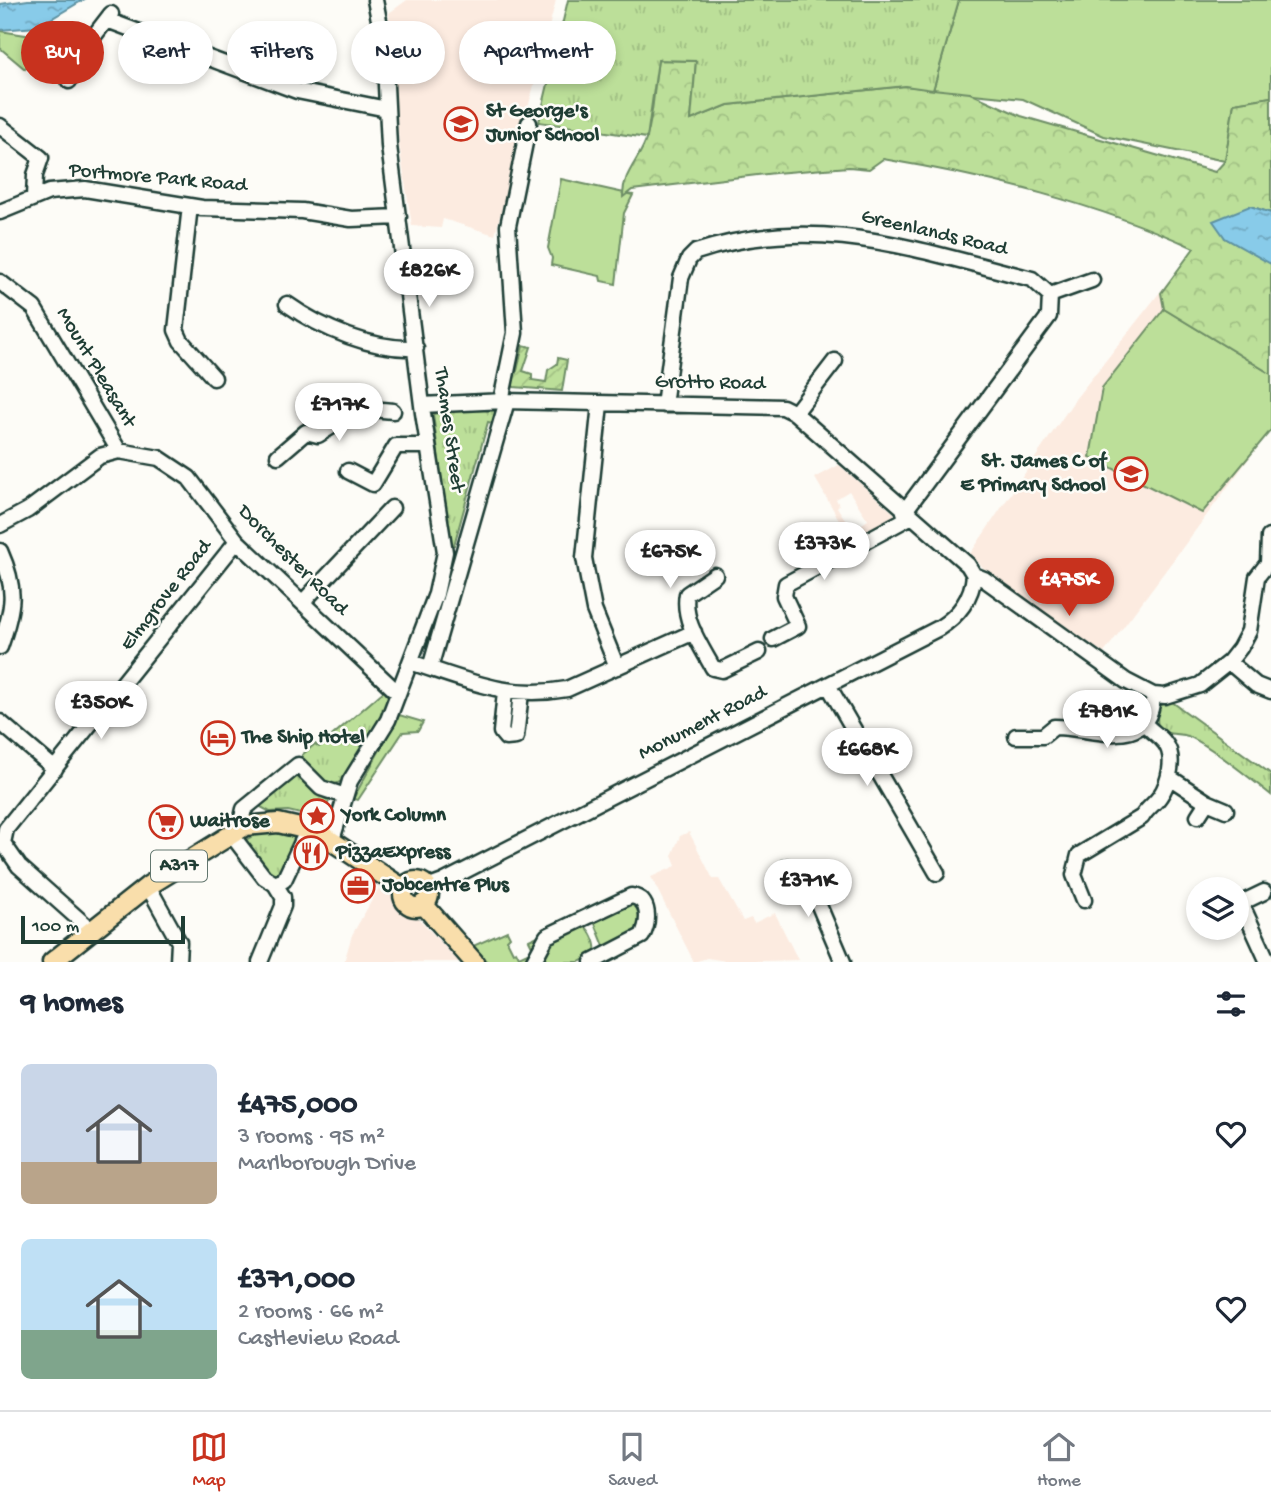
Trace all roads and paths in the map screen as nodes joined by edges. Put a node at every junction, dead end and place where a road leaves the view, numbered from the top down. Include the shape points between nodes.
1 (375, 0) edge
2 (104, 23) edge
3 (387, 109) junction
4 (529, 123) dead end
5 (0, 125) edge
6 (34, 197) junction
7 (190, 206) junction
8 (0, 212) edge
9 (399, 217) junction
10 (1092, 280) dead end
11 (0, 282) edge
12 (1050, 295) junction
13 (287, 304) dead end
14 (416, 348) junction
15 (835, 361) dead end
16 (214, 378) dead end
17 (504, 401) junction
18 (422, 404) junction
19 (600, 404) junction
20 (664, 405) junction
21 (393, 411) dead end
22 (795, 412) junction
23 (427, 446) junction
24 (119, 451) junction
25 (278, 456) dead end
26 (348, 471) dead end
27 (392, 508) dead end
28 (907, 515) junction
29 (0, 525) edge
30 (1269, 537) edge
31 (237, 541) junction
32 (0, 551) edge
33 (716, 575) dead end
34 (974, 575) junction
35 (303, 602) junction
36 (694, 632) junction
37 (773, 639) dead end
38 (0, 647) edge
39 (759, 652) dead end
40 (410, 662) junction
41 (1229, 662) junction
42 (617, 667) junction
43 (430, 668) junction
44 (828, 685) junction
45 (1271, 691) edge
46 (398, 692) junction
47 (505, 692) junction
48 (521, 693) junction
49 (1153, 695) junction
50 (0, 722) edge
51 (1145, 724) junction
52 (1016, 736) dead end
53 (55, 769) junction
54 (1168, 776) junction
55 (345, 796) junction
56 (1207, 802) junction
57 (1226, 810) dead end
58 (1198, 816) dead end
59 (308, 829) junction
60 (238, 830) junction
61 (332, 840) junction
62 (2, 844) edge
63 (787, 867) dead end
64 (937, 873) dead end
65 (275, 884) junction
66 (148, 886) junction
67 (1264, 892) dead end
68 (425, 896) junction
69 (1249, 899) edge
70 (1084, 900) dead end
71 (1249, 924) edge
72 (92, 931) junction
73 (52, 962) edge
74 (178, 962) edge
75 (260, 962) edge
76 (474, 962) edge
77 (533, 962) edge
78 (592, 962) edge
79 (843, 962) edge
80 (1268, 962) edge

1 - 3 street, Thames Street via 384,42
2 - 3 street via 109,17 297,91
3 - 9 street, Thames Street
4 - 17 street, Thames Street via 508,226 515,332
5 - 6 street via 41,158 34,176
6 - 7 street, Portmore Park Road via 85,189
6 - 8 street, Portmore Park Road
7 - 9 street, Portmore Park Road via 302,211 351,219
7 - 16 street via 176,330
9 - 14 street, Thames Street
10 - 12 street
11 - 24 street, Mount Pleasant via 34,308
12 - 20 street, Greenlands Road via 1032,279 860,237 799,233 710,248 696,252 684,268
12 - 28 street via 1052,307 1045,323
13 - 14 street via 304,316 358,337 393,348
14 - 18 street, Thames Street
15 - 22 street
17 - 18 street, Grotto Road
17 - 19 street, Grotto Road
17 - 43 street, Thames Street
18 - 23 street, Thames Street
19 - 20 street, Grotto Road
19 - 42 street via 584,558 594,610
20 - 22 street, Grotto Road via 777,406
21 - 25 street via 361,408 318,435 306,432
22 - 28 street
23 - 26 street via 396,446 373,484
23 - 40 street, Thames Street via 445,552 436,594
24 - 29 street via 100,456 29,510
24 - 31 street, Dorchester Road via 142,452 174,465 190,478
27 - 35 street
28 - 34 street
28 - 37 street via 786,584 785,596 798,625
30 - 41 street via 1268,563 1257,577 1249,631
31 - 35 street, Dorchester Road
31 - 53 street, Elmgrove Road
32 - 38 street via 13,585
33 - 36 street via 687,594 685,605
34 - 44 street, Monument Road via 970,593 948,622
34 - 49 street
35 - 46 street, Dorchester Road
36 - 39 street via 713,668 729,667
36 - 42 street
40 - 43 street
40 - 46 street, Thames Street
41 - 45 street via 1256,685
41 - 49 street via 1184,693
42 - 48 street via 567,689
43 - 47 street
44 - 64 street
44 - 68 street, Monument Road via 443,882
46 - 55 street, Thames Street via 388,720 350,780
47 - 48 street
47 - 48 street via 501,732 506,738 516,737
49 - 51 street
50 - 53 street
51 - 52 street via 1121,732 1054,727 1038,737
51 - 54 street via 1167,745
53 - 62 street, Elmgrove Road via 6,829
54 - 56 street
54 - 70 street via 1159,798 1142,817 1079,855 1074,875
55 - 60 street via 320,788 298,765 248,805
55 - 61 street, Thames Street
56 - 57 street
56 - 58 street
59 - 60 main road, A317 via 278,823
59 - 61 main road, A317
59 - 65 street via 284,880
60 - 65 street via 264,877
60 - 66 main road, A317
61 - 68 main road, A317 via 404,889 413,881 421,882
62 - 72 street, Elmgrove Road via 19,866
63 - 79 street via 812,889
65 - 75 street via 284,904
66 - 72 main road, A317
66 - 74 street via 179,942
67 - 69 street
68 - 76 main road
71 - 80 street
72 - 73 main road, A317
77 - 78 street via 547,936 631,896 638,897 648,916 642,936

